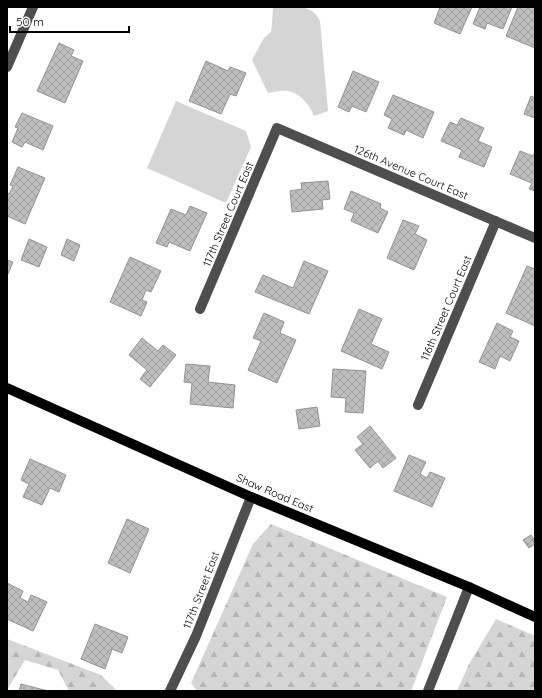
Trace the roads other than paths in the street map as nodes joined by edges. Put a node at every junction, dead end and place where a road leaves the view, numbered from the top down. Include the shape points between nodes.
1 (33, 7) edge
2 (7, 67) edge
3 (277, 128) joint
4 (496, 221) junction
5 (535, 238) edge
6 (200, 309) dead end
7 (7, 388) edge
8 (418, 405) dead end
9 (251, 497) junction
10 (469, 587) junction
11 (535, 617) edge
12 (170, 691) edge
13 (428, 691) edge

1 - 2 street
3 - 4 street, 126th Avenue Court East
3 - 6 street, 117th Street Court East
4 - 5 street, 126th Avenue Court East
4 - 8 street, 116th Street Court East
7 - 9 main road, Shaw Road East
9 - 10 main road, Shaw Road East
9 - 12 street, 117th Street East via 196,636
10 - 11 main road, Shaw Road East
10 - 13 street

